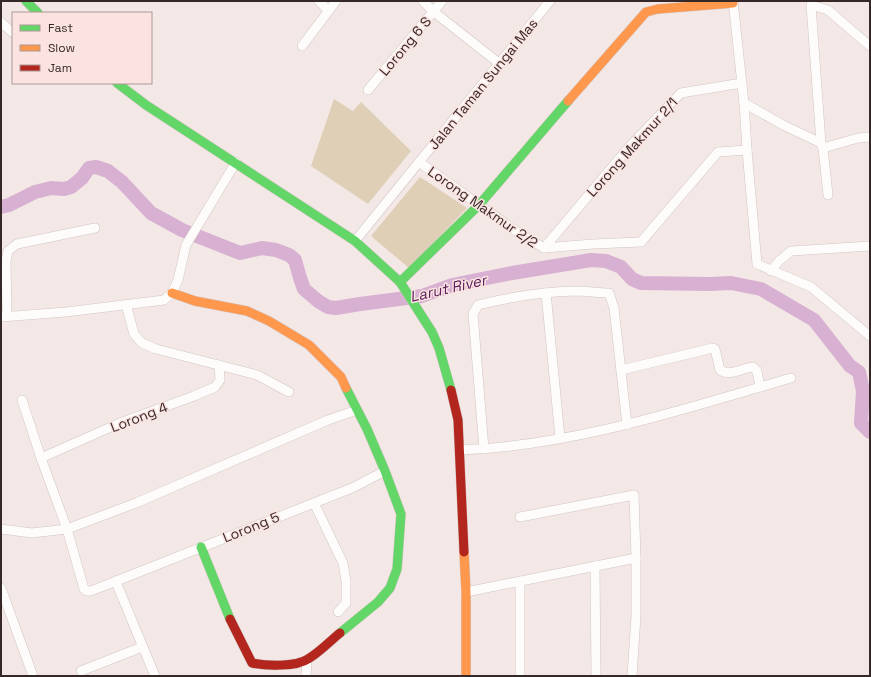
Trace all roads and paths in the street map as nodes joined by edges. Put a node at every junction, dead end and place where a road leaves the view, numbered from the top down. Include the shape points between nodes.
1 (26, 1) edge
2 (319, 1) edge
3 (336, 1) edge
4 (423, 1) edge
5 (442, 1) edge
6 (550, 1) edge
7 (733, 2) edge
8 (328, 10) junction
9 (37, 12) edge
10 (434, 12) junction
11 (1, 22) edge
12 (12, 32) edge
13 (302, 46) dead end
14 (870, 46) edge
15 (500, 64) junction
16 (742, 83) junction
17 (118, 84) edge
18 (368, 90) dead end
19 (744, 103) junction
20 (870, 137) edge
21 (822, 145) junction
22 (747, 150) junction
23 (236, 162) junction
24 (419, 162) junction
25 (828, 195) dead end
26 (479, 205) junction
27 (95, 228) dead end
28 (355, 241) junction
29 (870, 246) edge
30 (544, 248) junction
31 (771, 271) junction
32 (400, 282) junction
33 (172, 293) junction
34 (546, 293) junction
35 (126, 304) junction
36 (4, 316) edge
37 (870, 336) edge
38 (219, 365) junction
39 (621, 370) junction
40 (791, 378) dead end
41 (760, 387) junction
42 (289, 392) dead end
43 (22, 400) dead end
44 (357, 410) junction
45 (627, 425) junction
46 (560, 438) junction
47 (484, 449) junction
48 (460, 450) junction
49 (41, 458) junction
50 (385, 471) junction
51 (314, 503) junction
52 (520, 517) dead end
53 (1, 529) edge
54 (67, 529) junction
55 (201, 547) junction
56 (636, 558) junction
57 (595, 566) junction
58 (520, 581) junction
59 (116, 582) junction
60 (1, 588) edge
61 (466, 592) junction
62 (338, 612) dead end
63 (142, 647) junction
64 (306, 660) junction
65 (82, 671) dead end
66 (33, 676) edge
67 (154, 676) edge
68 (306, 676) edge
69 (466, 676) edge
70 (520, 676) edge
71 (596, 676) edge
72 (632, 676) edge

1 - 9 street
2 - 8 street
3 - 8 street
4 - 10 street
5 - 10 street, Lorong 6 S
6 - 15 street, Jalan Taman Sungai Mas
7 - 16 street
7 - 26 street via 646,12
8 - 13 street
10 - 15 street
10 - 18 street, Lorong 6 S
11 - 12 street
14 - 21 street via 828,10 811,5
15 - 24 street, Jalan Taman Sungai Mas
16 - 19 street
16 - 30 street, Lorong Makmur 2/1 via 681,93 630,146
17 - 23 street via 146,105
19 - 21 street
19 - 22 street
20 - 21 street
21 - 25 street
22 - 30 street, Lorong Makmur 2/2 via 718,152 642,242
22 - 31 street via 757,264
23 - 28 street
23 - 33 street via 186,245 178,280
24 - 26 street, Lorong Makmur 2/2
24 - 28 street, Jalan Taman Sungai Mas
26 - 30 street, Lorong Makmur 2/2
26 - 32 street
27 - 36 street via 17,244 8,251
28 - 32 street
29 - 31 street via 791,251
31 - 37 street via 811,286
32 - 48 street via 432,332 449,380 458,420
33 - 35 street via 164,300
33 - 44 street via 195,301 247,311 308,345 341,377
34 - 39 street via 609,293 614,308
34 - 46 street
34 - 47 street via 505,298 478,305 473,314
35 - 36 street via 66,312
35 - 38 street via 134,334 142,343
38 - 42 street via 257,375
38 - 49 street, Lorong 4 via 220,380 215,387 120,423
39 - 41 street via 713,348 722,372 730,373 753,367 757,371
39 - 45 street
40 - 41 street
41 - 45 street
43 - 49 street
44 - 50 street
44 - 54 street via 328,420 136,503
45 - 46 street
46 - 47 street
47 - 48 street
48 - 61 street
49 - 54 street
50 - 51 street, Lorong 5
50 - 64 street via 401,514 397,569 390,588 378,602
51 - 55 street, Lorong 5
51 - 62 street via 343,563 346,603
52 - 56 street via 634,495
53 - 54 street via 32,533
54 - 59 street, Lorong 5 via 84,589 89,592
55 - 59 street, Lorong 5
55 - 64 street via 228,616 252,663 262,665
56 - 57 street
56 - 72 street
57 - 58 street
57 - 71 street
58 - 61 street
58 - 70 street
59 - 63 street
60 - 66 street
61 - 69 street
63 - 65 street
63 - 67 street
64 - 68 street

